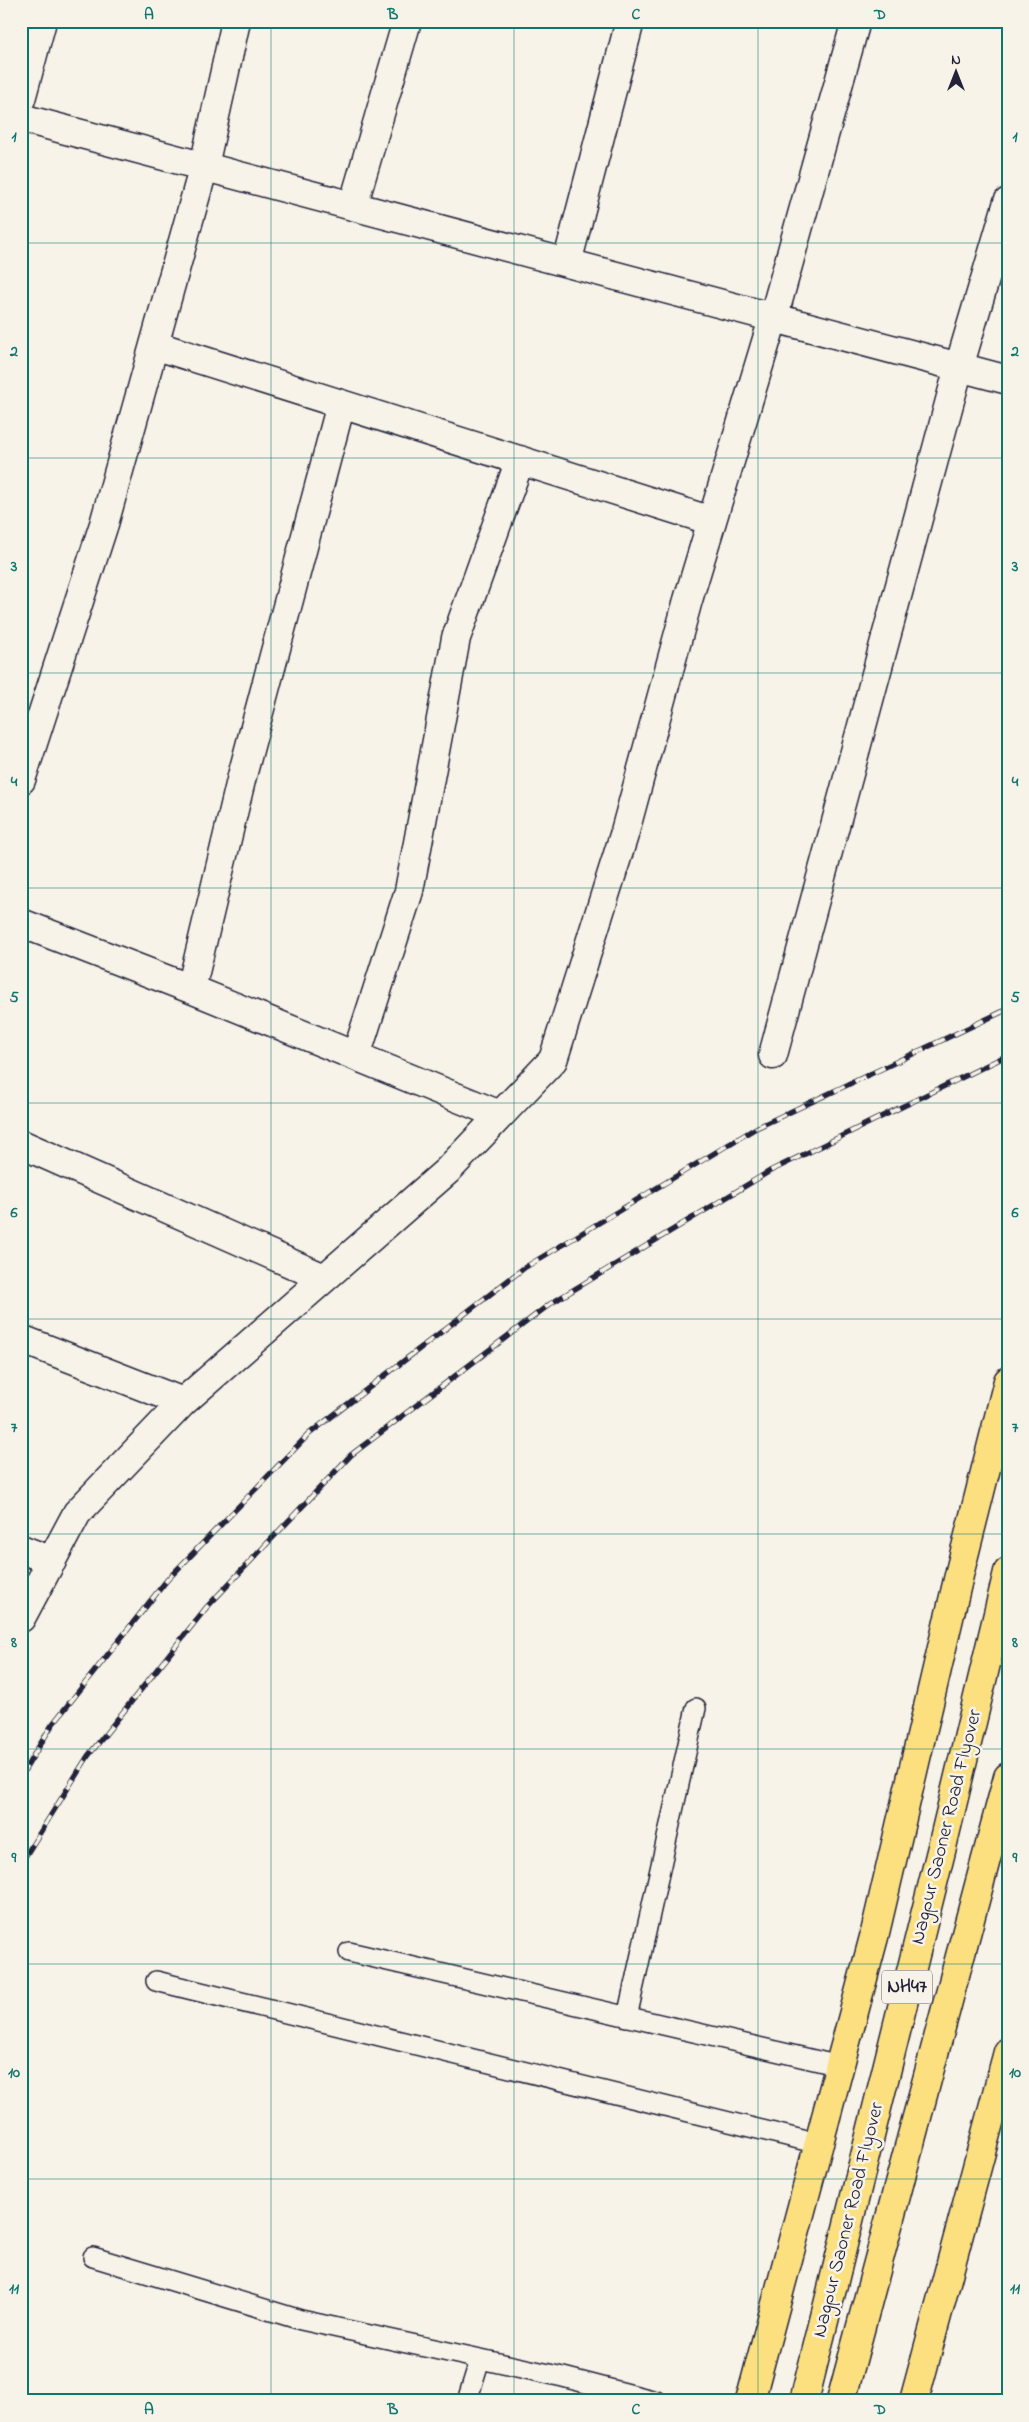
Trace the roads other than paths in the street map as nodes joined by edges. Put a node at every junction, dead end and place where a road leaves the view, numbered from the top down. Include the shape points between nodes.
1 (42, 21) edge
2 (236, 21) edge
3 (407, 21) edge
4 (630, 21) edge
5 (856, 21) edge
6 (21, 99) edge
7 (21, 118) edge
8 (204, 166) junction
9 (1008, 202) edge
10 (353, 206) junction
11 (567, 263) junction
12 (773, 319) junction
13 (154, 345) junction
14 (959, 367) junction
15 (1008, 380) edge
16 (341, 404) junction
17 (520, 460) junction
18 (712, 521) junction
19 (21, 780) edge
20 (21, 923) edge
21 (192, 989) junction
22 (773, 1055) dead end
23 (356, 1056) junction
24 (500, 1115) junction
25 (21, 1144) edge
26 (324, 1278) junction
27 (21, 1339) edge
28 (1008, 1381) edge
29 (183, 1402) junction
30 (21, 1549) edge
31 (52, 1561) junction
32 (1008, 1572) edge
33 (21, 1618) edge
34 (696, 1708) dead end
35 (1008, 1777) edge
36 (349, 1952) dead end
37 (156, 1981) dead end
38 (628, 2017) junction
39 (1008, 2052) edge
40 (840, 2066) junction
41 (819, 2144) junction
42 (93, 2257) dead end
43 (480, 2359) junction
44 (467, 2401) edge
45 (656, 2401) edge
46 (750, 2401) edge
47 (804, 2401) edge
48 (841, 2401) edge
49 (914, 2401) edge

1 - 6 street
2 - 8 street
3 - 10 street
4 - 11 street
5 - 12 street
7 - 8 street
8 - 10 street
8 - 13 street
9 - 14 street
10 - 11 street
11 - 12 street
12 - 14 street
12 - 18 street
13 - 16 street
13 - 19 street via 104,524
14 - 15 street
14 - 22 street
16 - 17 street
16 - 21 street via 242,776
17 - 18 street
17 - 23 street via 456,638 410,891
18 - 24 street via 624,835 553,1060
20 - 21 street
21 - 23 street
23 - 24 street
24 - 26 street via 447,1171
25 - 26 street
26 - 29 street
27 - 29 street
28 - 40 highway
29 - 31 street via 77,1513
30 - 31 street
31 - 33 street
32 - 47 highway, Nagpur Saoner Road Flyover / NH47
34 - 38 lane
35 - 48 highway, Nagpur Saoner Road Flyover / NH47
36 - 38 lane
37 - 41 lane
38 - 40 lane
39 - 49 highway
40 - 41 highway
41 - 46 highway
42 - 43 lane via 301,2320
43 - 44 lane
43 - 45 lane via 563,2376

